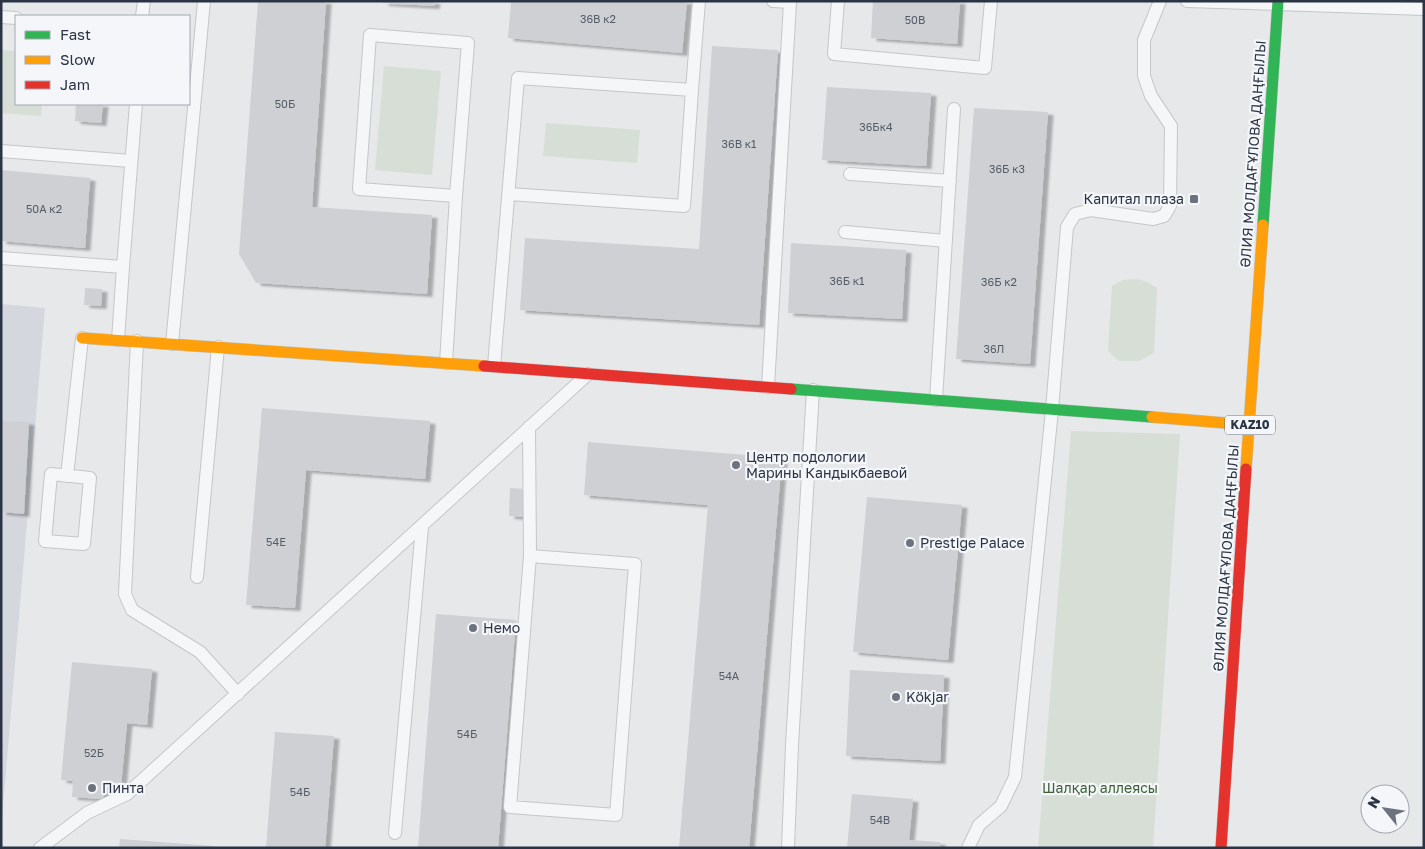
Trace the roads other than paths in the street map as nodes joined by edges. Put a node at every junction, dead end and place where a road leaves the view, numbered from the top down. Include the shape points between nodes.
1 (144, 1) edge
2 (204, 1) edge
3 (699, 1) edge
4 (773, 1) edge
5 (838, 1) edge
6 (991, 1) edge
7 (1160, 1) edge
8 (1187, 1) edge
9 (1278, 3) edge
10 (1424, 9) edge
11 (142, 15) edge
12 (1, 17) edge
13 (15, 18) edge
14 (692, 90) junction
15 (136, 105) edge
16 (954, 109) dead end
17 (1, 151) edge
18 (131, 161) junction
19 (850, 174) dead end
20 (950, 181) junction
21 (509, 194) junction
22 (456, 196) junction
23 (845, 232) dead end
24 (946, 241) junction
25 (1, 258) edge
26 (123, 268) junction
27 (82, 338) joint
28 (118, 340) junction
29 (137, 341) junction
30 (172, 344) junction
31 (218, 347) junction
32 (446, 363) junction
33 (494, 366) junction
34 (590, 373) junction
35 (768, 387) junction
36 (813, 390) junction
37 (936, 400) junction
38 (1052, 410) junction
39 (1250, 425) junction
40 (529, 427) junction
41 (67, 476) junction
42 (422, 527) junction
43 (530, 556) junction
44 (197, 577) dead end
45 (238, 694) junction
46 (395, 833) dead end
47 (40, 848) edge
48 (788, 848) edge
49 (968, 848) edge
50 (1221, 848) edge

1 - 11 lane
2 - 30 lane
3 - 14 lane
4 - 35 lane via 790,2
5 - 6 lane via 834,54 985,68
7 - 38 lane via 1144,40 1144,76 1151,96 1171,126 1170,206 1164,216 1153,219 1091,210 1075,214 1067,227
8 - 9 lane
9 - 10 lane
9 - 39 street, ӘЛИЯ МОЛДАҒҰЛОВА ДАҢҒЫЛЫ / KAZ10
12 - 13 lane
14 - 21 lane via 518,78
14 - 21 lane via 684,206
15 - 18 lane
16 - 20 lane
17 - 18 lane
18 - 26 lane
19 - 20 lane
20 - 24 lane
21 - 33 lane
22 - 22 lane via 468,43 370,36 359,189
22 - 32 lane
23 - 24 lane
24 - 37 lane
25 - 26 lane
26 - 28 lane
27 - 28 street
27 - 41 lane
28 - 29 street
29 - 30 street
29 - 45 lane via 126,594 132,610 200,652
30 - 31 street
31 - 32 street
31 - 44 lane
32 - 33 street
33 - 34 street
34 - 35 street
34 - 40 lane
35 - 36 street
36 - 37 street
36 - 48 lane
37 - 38 street
38 - 39 street
38 - 49 lane via 1015,777 1001,806 979,825
39 - 50 street, ӘЛИЯ МОЛДАҒҰЛОВА ДАҢҒЫЛЫ / KAZ10
40 - 42 lane
40 - 43 lane
41 - 41 lane via 51,474 45,541 84,544 90,478
42 - 45 lane
42 - 46 lane
43 - 43 lane via 510,807 616,815 635,564
45 - 47 lane via 127,794 87,814

